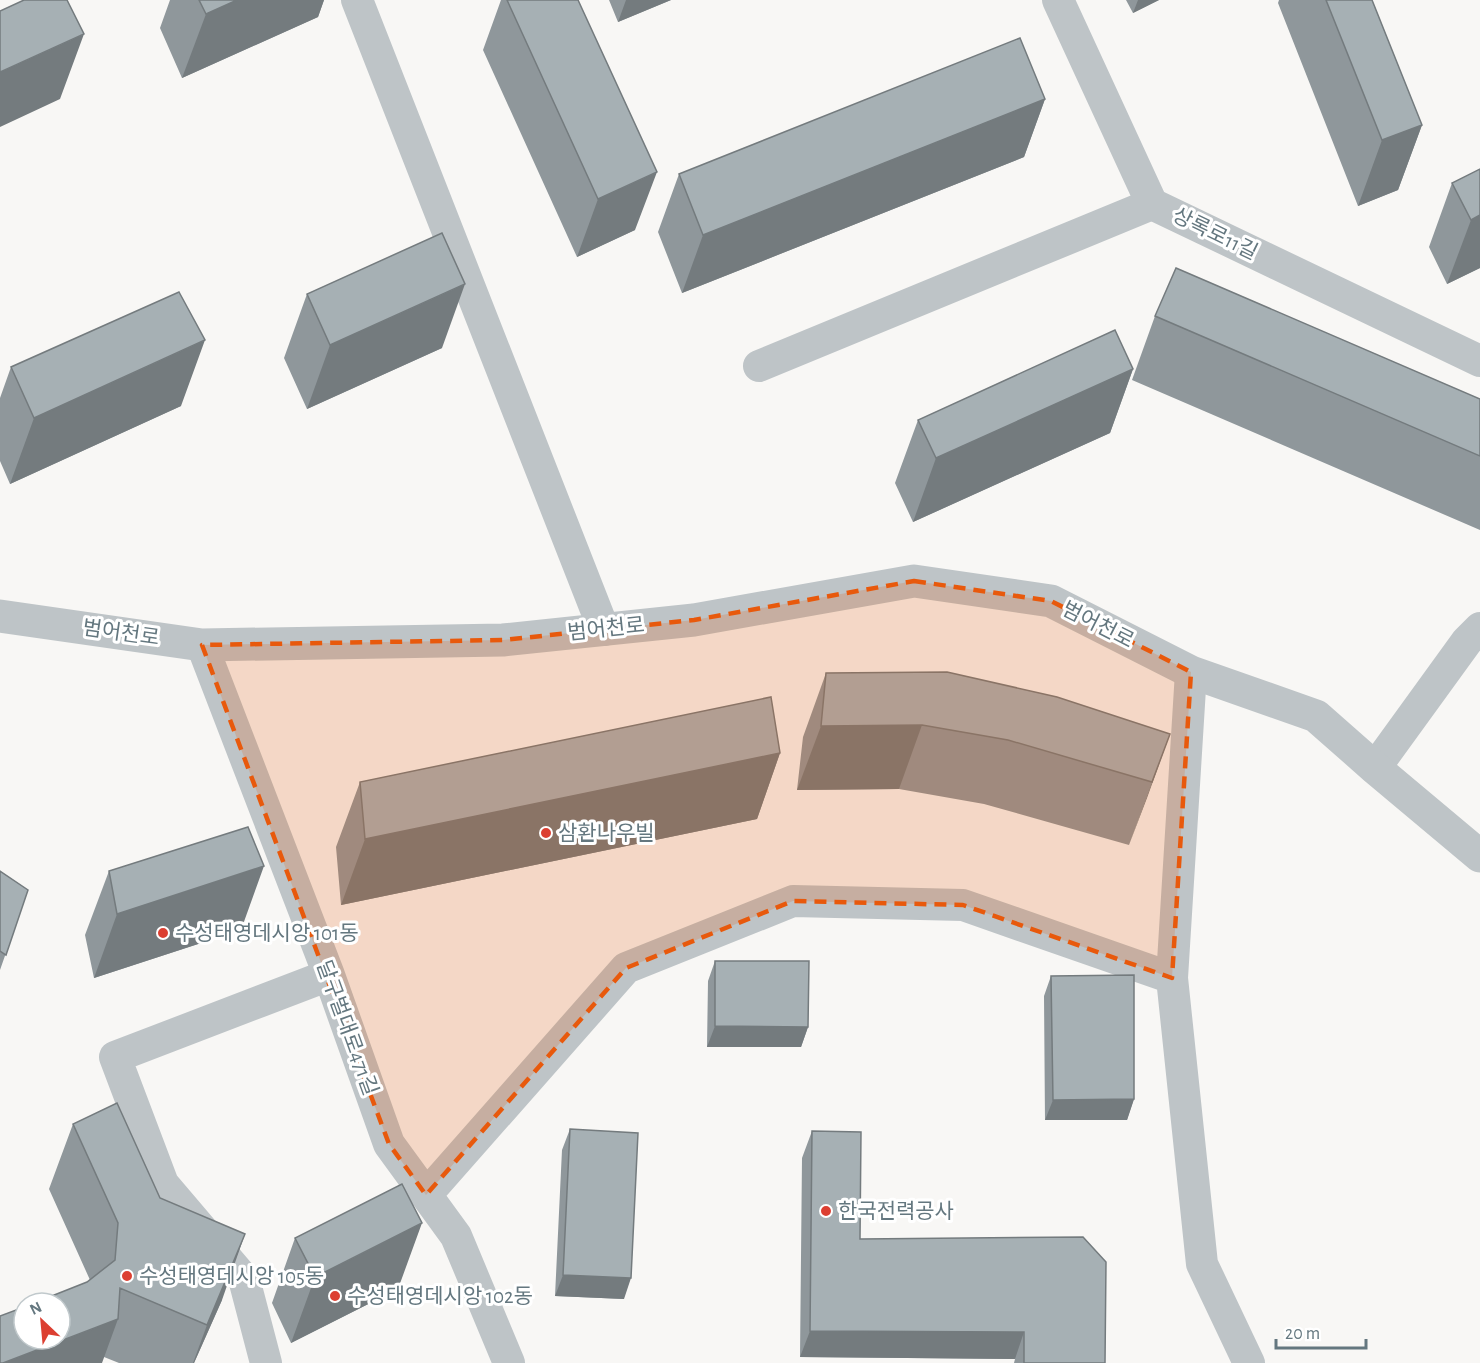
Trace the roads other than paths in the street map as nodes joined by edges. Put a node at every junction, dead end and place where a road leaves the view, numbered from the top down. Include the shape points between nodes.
1 (357, 0) edge
2 (1058, 0) edge
3 (1152, 204) junction
4 (1480, 362) edge
5 (759, 366) dead end
6 (0, 616) edge
7 (1480, 628) edge
8 (604, 630) junction
9 (202, 645) junction
10 (1191, 672) junction
11 (1375, 768) junction
12 (1480, 856) edge
13 (328, 975) junction
14 (1172, 978) junction
15 (426, 1195) junction
16 (266, 1363) edge
17 (509, 1363) edge
18 (1249, 1363) edge

1 - 8 street
2 - 3 street, 상록로11길
3 - 4 street, 상록로11길
3 - 5 street
6 - 9 street, 범어천로
7 - 11 street
8 - 9 street, 범어천로 via 503,640
8 - 10 street, 범어천로 via 694,620 914,581 1051,601
9 - 13 street, 달구벌대로471길
10 - 11 street, 범어천로 via 1316,716
10 - 14 street
11 - 12 street, 범어천로
13 - 15 street, 달구벌대로471길 via 389,1144
13 - 16 street via 116,1057 163,1184 244,1279
14 - 15 street via 963,906 793,901 626,969
14 - 18 street via 1202,1264
15 - 17 street, 달구벌대로471길 via 456,1236

